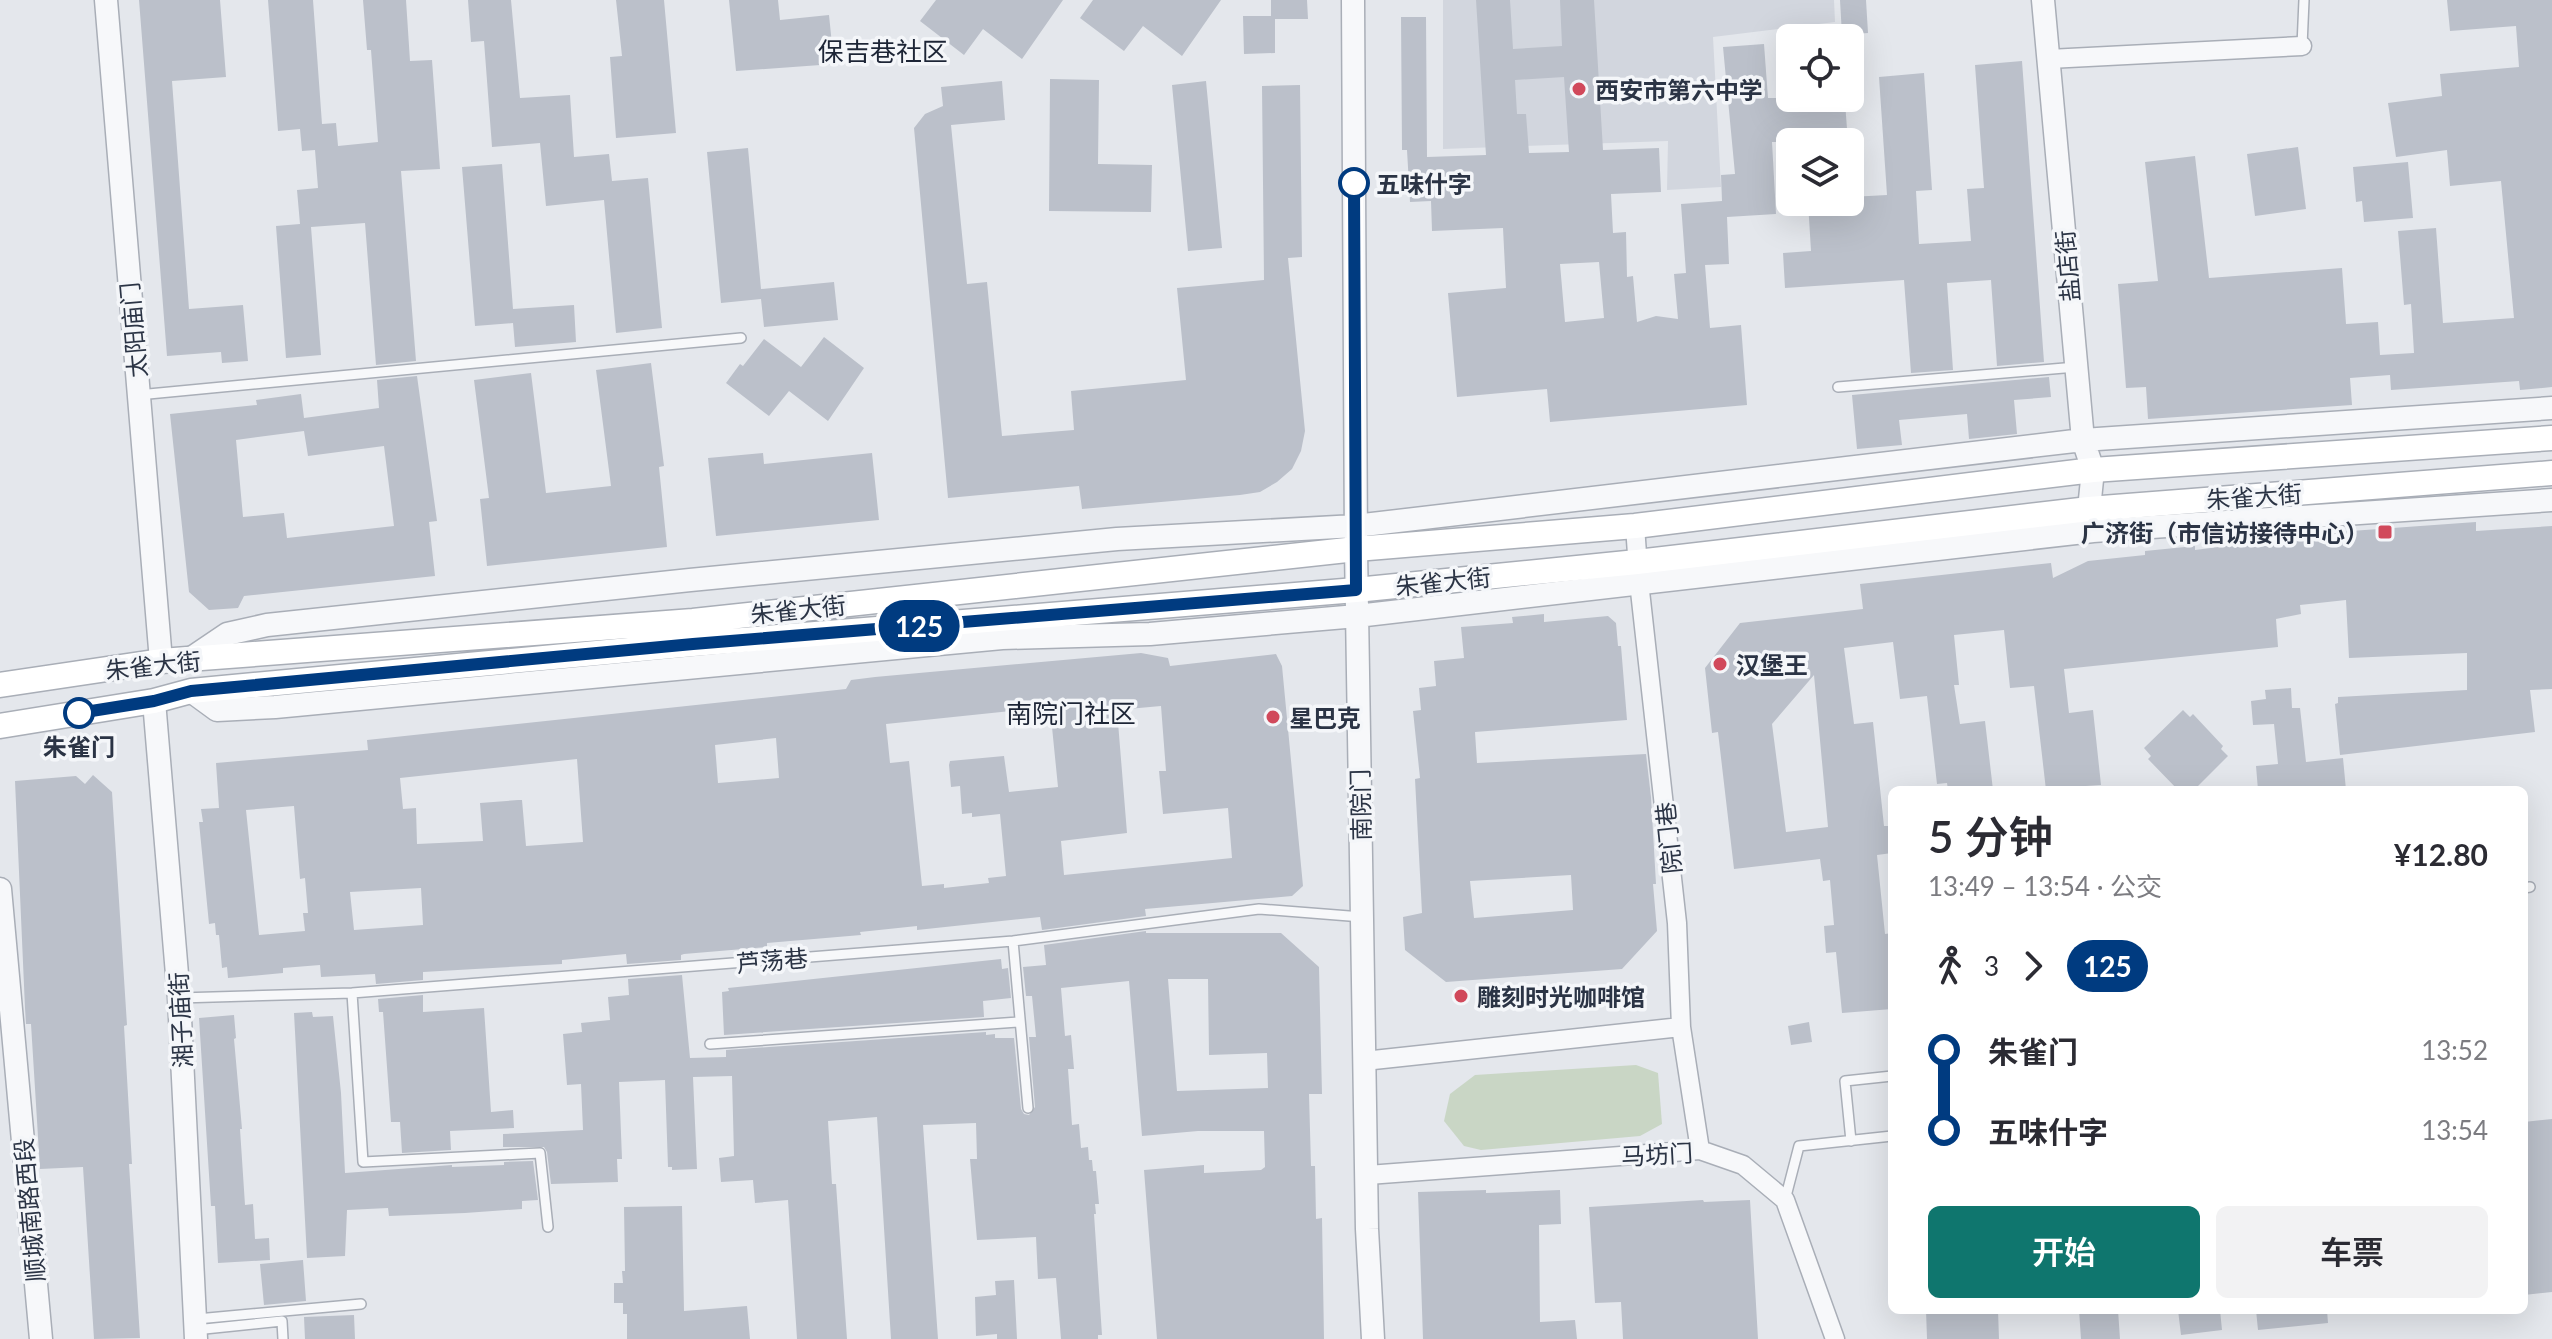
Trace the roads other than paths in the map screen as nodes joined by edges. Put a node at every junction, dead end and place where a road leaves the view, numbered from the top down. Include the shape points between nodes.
1 (106, 0) edge
2 (1353, 0) edge
3 (2043, 0) edge
4 (2304, 0) edge
5 (2302, 46) joint
6 (2049, 59) junction
7 (741, 338) dead end
8 (2076, 367) junction
9 (1838, 387) dead end
10 (138, 395) junction
11 (2552, 408) edge
12 (2552, 438) edge
13 (2083, 440) junction
14 (2093, 470) junction
15 (2552, 473) edge
16 (2552, 500) edge
17 (2091, 520) junction
18 (1635, 526) junction
19 (1356, 538) junction
20 (1638, 572) junction
21 (1356, 590) junction
22 (1357, 616) junction
23 (161, 661) junction
24 (187, 661) junction
25 (0, 685) edge
26 (191, 691) junction
27 (154, 701) junction
28 (0, 726) edge
29 (0, 889) edge
30 (1362, 917) junction
31 (1013, 941) junction
32 (352, 993) junction
33 (179, 998) junction
34 (1019, 1022) junction
35 (1681, 1027) junction
36 (710, 1044) dead end
37 (1364, 1061) junction
38 (1888, 1076) edge
39 (1028, 1108) dead end
40 (1888, 1136) edge
41 (1851, 1141) junction
42 (1700, 1150) junction
43 (1368, 1175) junction
44 (1785, 1200) junction
45 (548, 1227) dead end
46 (361, 1304) dead end
47 (195, 1330) edge
48 (41, 1339) edge
49 (283, 1339) edge
50 (1373, 1339) edge
51 (1835, 1339) edge

1 - 10 street, 太阳庙门
2 - 19 street
3 - 6 street, 盐店街
4 - 5 lane
5 - 6 street
6 - 8 street, 盐店街
7 - 10 lane
8 - 9 lane
8 - 13 street, 盐店街
10 - 23 street, 太阳庙门
11 - 13 street
12 - 14 main road, 朱雀大街
13 - 14 street, 盐店街
13 - 19 street
14 - 17 street, 盐店街
14 - 18 main road, 朱雀大街
15 - 17 main road, 朱雀大街
16 - 17 street
17 - 20 main road, 朱雀大街
18 - 19 main road, 朱雀大街
18 - 20 street, 院门巷
19 - 21 street, 南院门
19 - 24 main road, 朱雀大街 via 693,621
19 - 24 street via 1102,540 267,625 227,634
20 - 21 main road, 朱雀大街
20 - 22 street
20 - 35 street, 院门巷 via 1677,923
21 - 22 street, 南院门
21 - 26 main road, 朱雀大街
22 - 26 street via 1150,634 1002,638 264,708 217,710
22 - 30 street, 南院门
23 - 24 main road, 朱雀大街
23 - 25 main road, 朱雀大街
26 - 27 main road, 朱雀大街
27 - 28 main road, 朱雀大街
27 - 33 street, 湘子庙街
29 - 48 street, 顺城南路西段
30 - 31 lane, 芦荡巷 via 1259,909
30 - 37 street, 南院门
31 - 32 lane, 芦荡巷
31 - 34 lane
32 - 33 lane, 芦荡巷
32 - 45 lane via 363,1162 540,1153
33 - 47 street, 湘子庙街
34 - 36 lane
34 - 39 lane
35 - 37 street
35 - 42 street, 院门巷
37 - 43 street, 南院门
38 - 41 lane via 1845,1081
40 - 41 lane
41 - 44 lane via 1799,1146
42 - 43 street, 马坊门
42 - 44 street, 马坊门 via 1743,1165
43 - 50 street, 南院门
44 - 51 street
46 - 47 lane
47 - 49 lane via 282,1321

